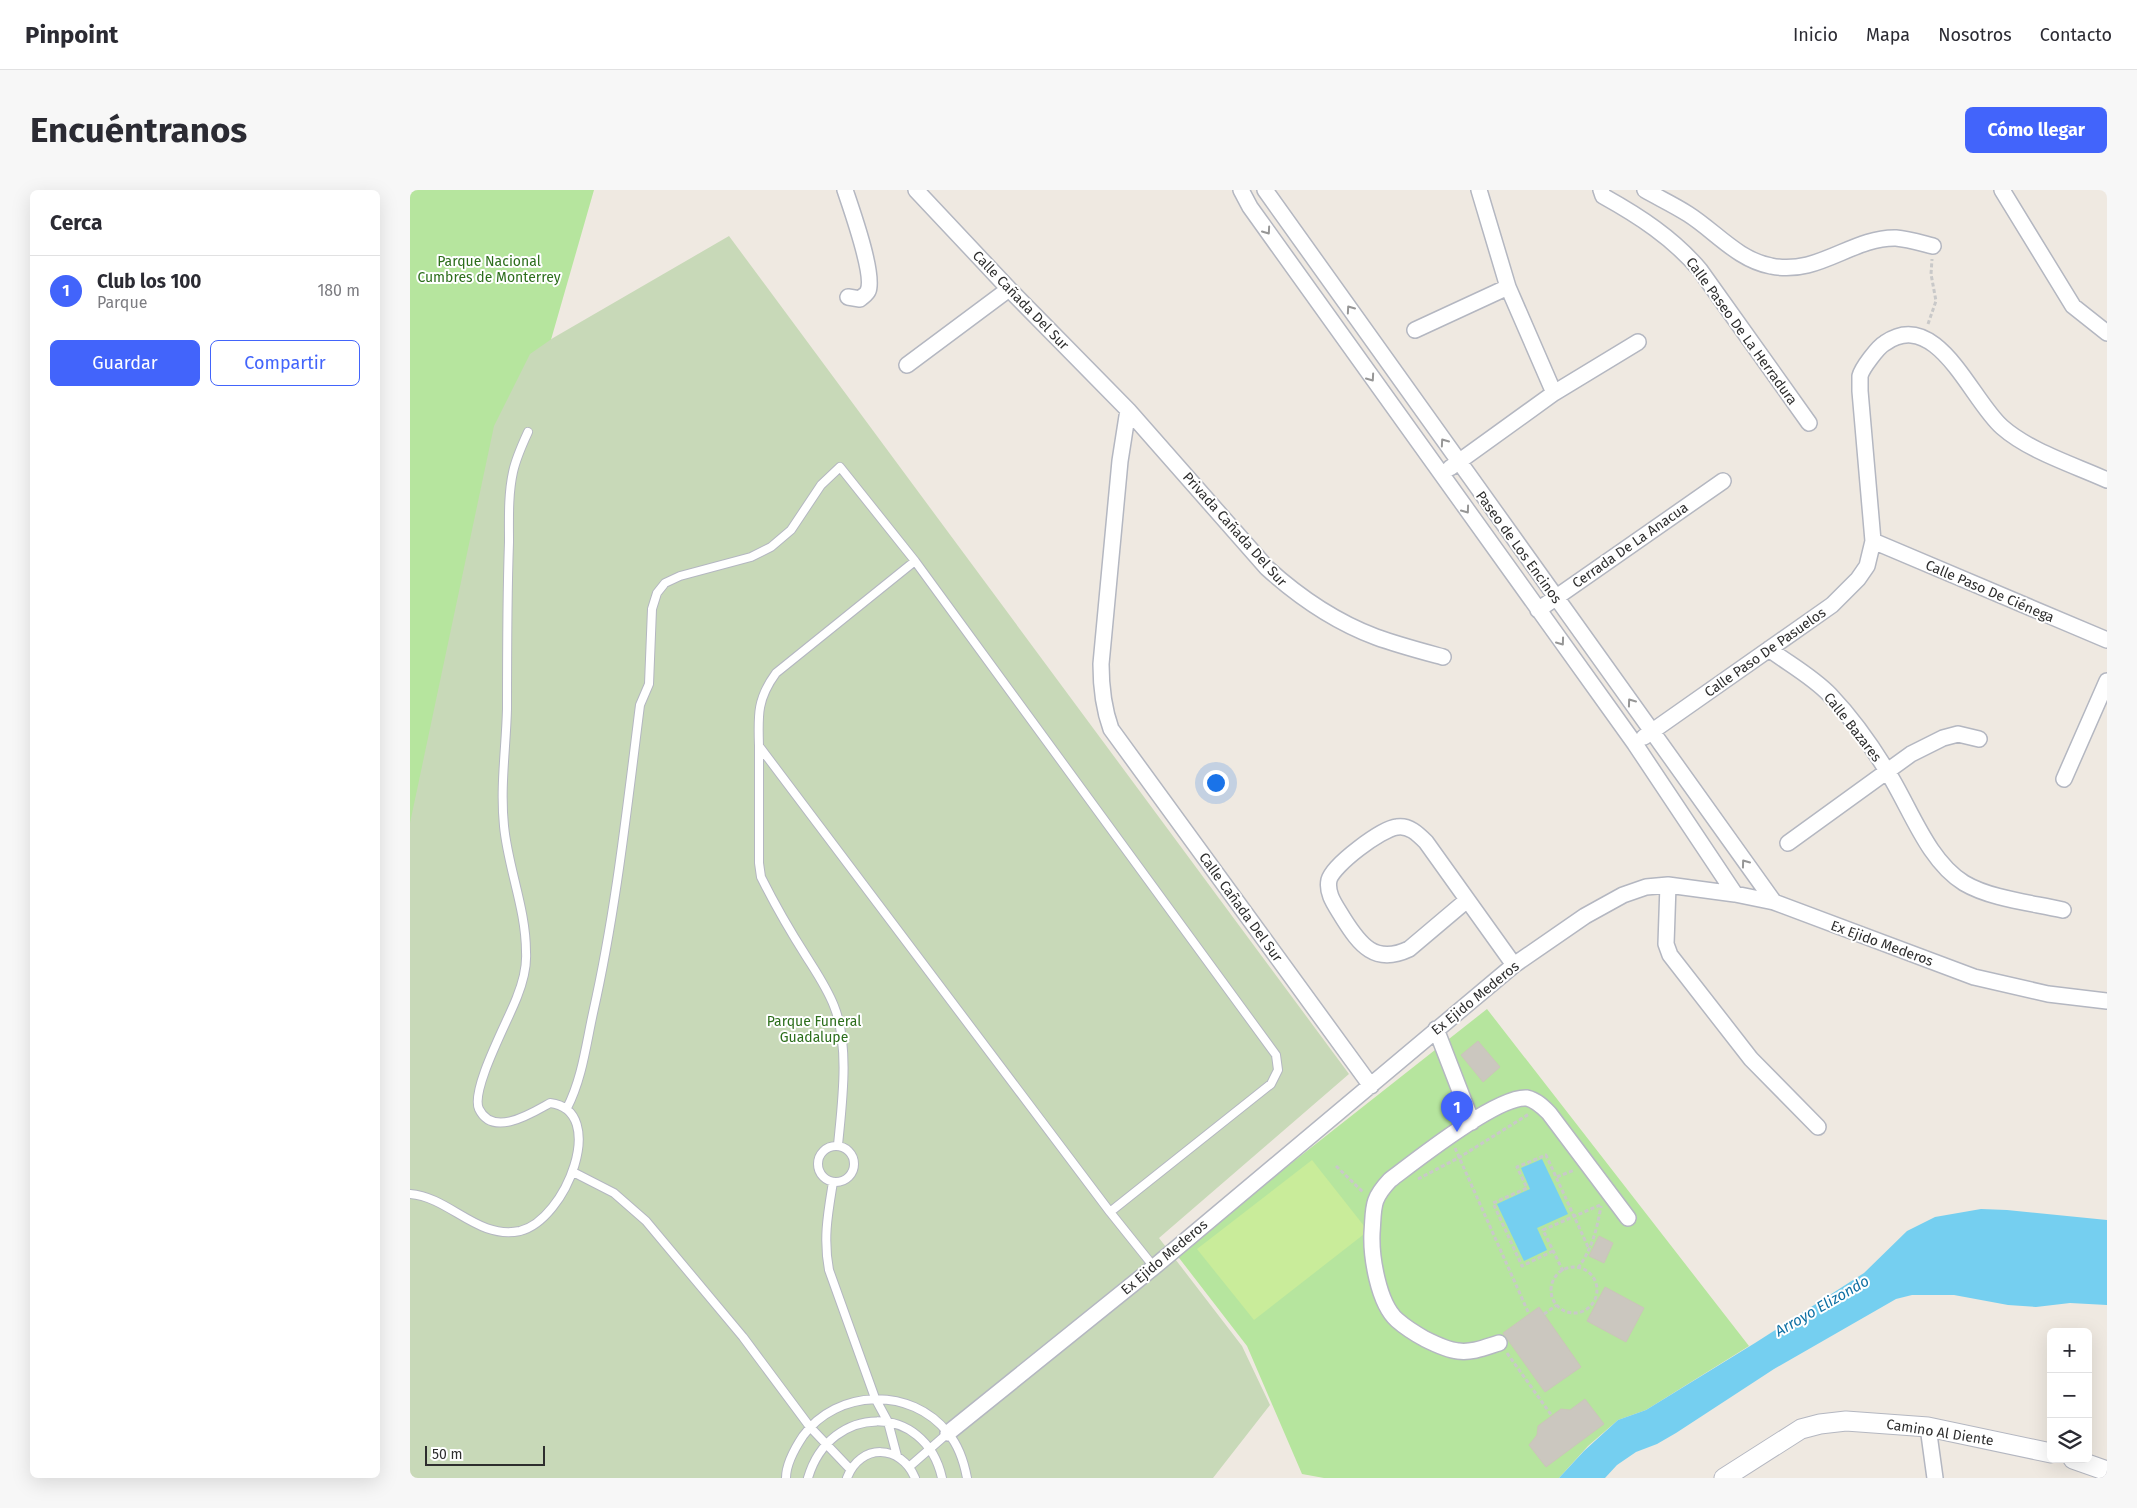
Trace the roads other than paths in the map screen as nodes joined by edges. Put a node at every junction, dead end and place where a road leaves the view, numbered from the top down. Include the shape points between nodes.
1 (845, 190) edge
2 (916, 190) edge
3 (1241, 190) edge
4 (1265, 190) edge
5 (1479, 190) edge
6 (1600, 190) edge
7 (1645, 190) edge
8 (2002, 190) edge
9 (1933, 246) road end
10 (1508, 287) junction
11 (1009, 289) junction
12 (848, 297) dead end
13 (1416, 330) dead end
14 (2107, 333) edge
15 (1638, 342) dead end
16 (907, 365) dead end
17 (1554, 393) junction
18 (1128, 410) junction
19 (1809, 423) dead end
20 (528, 432) dead end
21 (1458, 462) junction
22 (1441, 476) junction
23 (2107, 480) edge
24 (1723, 481) dead end
25 (1872, 541) junction
26 (914, 561) junction
27 (1555, 597) junction
28 (1538, 610) junction
29 (2107, 640) edge
30 (1769, 649) junction
31 (1443, 657) dead end
32 (2107, 681) edge
33 (1651, 731) junction
34 (1979, 739) dead end
35 (1635, 744) junction
36 (759, 746) junction
37 (1887, 771) junction
38 (2064, 779) dead end
39 (1788, 843) dead end
40 (1668, 885) junction
41 (1735, 894) junction
42 (1467, 900) junction
43 (1774, 902) junction
44 (2063, 910) dead end
45 (1514, 965) junction
46 (2107, 1001) edge
47 (1436, 1029) junction
48 (1371, 1086) junction
49 (567, 1108) junction
50 (1472, 1122) junction
51 (1818, 1127) dead end
52 (838, 1145) junction
53 (573, 1172) junction
54 (833, 1182) junction
55 (410, 1194) edge
56 (1110, 1212) junction
57 (1628, 1218) dead end
58 (1154, 1267) junction
59 (1499, 1343) road end
60 (875, 1398) junction
61 (888, 1422) junction
62 (810, 1426) junction
63 (1928, 1427) junction
64 (948, 1433) junction
65 (826, 1444) junction
66 (930, 1448) junction
67 (2047, 1452) edge
68 (897, 1456) junction
69 (2084, 1463) edge
70 (909, 1467) junction
71 (850, 1470) junction
72 (2107, 1471) edge
73 (786, 1478) edge
74 (808, 1478) edge
75 (847, 1478) edge
76 (915, 1478) edge
77 (942, 1478) edge
78 (967, 1478) edge
79 (1724, 1478) edge
80 (1935, 1478) edge

1 - 12 street via 860,233 870,282 868,292 860,299
2 - 11 street, Calle Cañada Del Sur
3 -> 22 street, Paseo de Los Encinos
21 -> 4 street, Paseo de Los Encinos
5 - 10 street
6 - 19 street, Calle Paseo De La Herradura via 1603,196 1669,238 1685,252
7 - 9 street via 1689,214 1735,250 1770,266 1805,267 1875,241 1894,238
8 - 14 street via 2073,306
10 - 13 street
10 - 17 street
11 - 16 street
11 - 18 street, Calle Cañada Del Sur
15 - 17 street
17 - 21 street
18 - 31 street, Privada Cañada Del Sur via 1267,568 1289,588 1320,609 1368,634
18 - 48 street, Calle Cañada Del Sur via 1120,461 1101,664 1104,712 1111,729
20 - 49 lane via 513,473 510,499 503,800 507,848 526,932 526,958 517,997 476,1097 478,1109 498,1124 550,1103
21 - 22 street
21 - 27 street, Paseo de Los Encinos
22 -> 28 street, Paseo de Los Encinos
23 - 25 street, Calle Paso De Pasuelos via 2030,445 2002,427 1947,356 1928,340 1907,334 1878,349 1860,374
24 - 27 street, Cerrada De La Anacua
25 - 29 street, Calle Paso De Ciénega
25 - 30 street, Calle Paso De Pasuelos via 1866,566 1847,592
26 - 36 lane via 776,674 760,699
26 - 49 lane via 840,467 821,485 792,530 770,547 751,557 680,576 665,583 657,594 652,609 649,684 640,705 622,852 599,986 576,1090
26 - 56 lane via 1270,1048 1278,1064 1271,1084
27 - 28 street, Cerrada De La Anacua
33 -> 27 street, Paseo de Los Encinos
28 -> 35 street, Paseo de Los Encinos
30 - 33 street, Calle Paso De Pasuelos
30 - 37 street, Calle Bazares via 1830,694
32 - 38 street
33 - 35 street, Calle Paso De Pasuelos
43 -> 33 street, Paseo de Los Encinos
34 - 37 street via 1958,734 1943,738
35 - 41 street, Paseo de Los Encinos
36 - 52 lane via 761,877 825,986 840,1032 842,1100
36 - 56 lane
37 - 39 street
37 - 44 street, Calle Bazares via 1940,862 1952,874 1988,893
40 - 41 street, Ex Ejido Mederos
40 - 45 street, Ex Ejido Mederos via 1646,887 1623,895 1585,916
40 - 51 street via 1666,944 1670,955 1752,1059
41 - 43 street, Ex Ejido Mederos
42 - 42 street via 1409,949 1398,954 1380,954 1356,938 1330,895 1330,877 1337,866 1376,836 1404,827 1426,842
42 - 45 street
43 - 46 street, Ex Ejido Mederos via 1974,977 2048,994
45 - 47 street, Ex Ejido Mederos
47 - 48 street, Ex Ejido Mederos
47 - 50 street
48 - 58 street, Ex Ejido Mederos
49 - 53 lane via 575,1116 577,1129
50 - 57 street via 1518,1099 1528,1098 1541,1104
50 - 59 street via 1380,1190 1374,1202 1371,1248 1380,1291 1395,1319 1434,1344 1457,1351 1477,1350
52 - 54 lane via 824,1150 818,1160 820,1173
52 - 54 lane via 849,1151 854,1163 845,1180
53 - 55 lane via 549,1212 531,1227 519,1231 494,1231 423,1195
53 - 62 lane via 614,1193 646,1221
54 - 60 lane via 825,1230 828,1270
56 - 58 lane
58 - 64 street, Ex Ejido Mederos
60 - 61 lane
60 - 62 lane via 851,1402 829,1411
60 - 64 lane via 903,1402 928,1414
61 - 65 lane via 864,1422 842,1430
61 - 66 lane via 911,1432
61 - 68 lane
62 - 65 lane
62 - 73 lane via 794,1448
63 - 67 street, Camino Al Diente
63 - 79 street, Camino Al Diente via 1846,1421 1820,1424 1801,1429
63 - 80 street
64 - 66 lane
64 - 78 lane via 963,1457
65 - 71 lane
65 - 74 lane via 813,1461
66 - 70 lane
66 - 77 lane
68 - 70 lane
68 - 71 lane via 871,1453 859,1459
69 - 72 street
70 - 76 lane
71 - 75 lane

